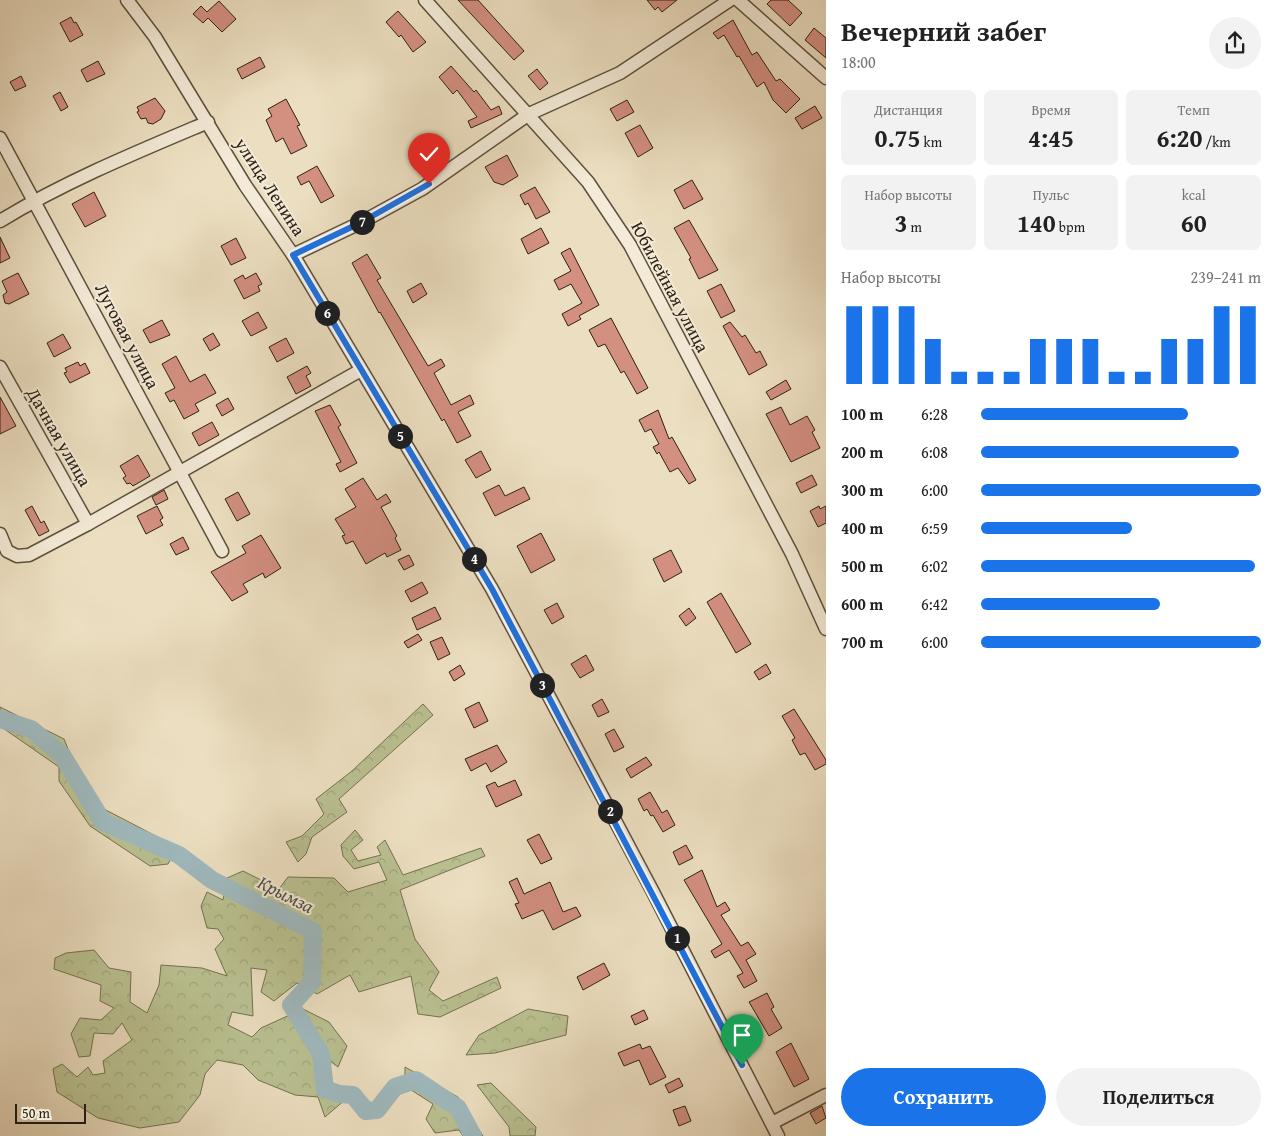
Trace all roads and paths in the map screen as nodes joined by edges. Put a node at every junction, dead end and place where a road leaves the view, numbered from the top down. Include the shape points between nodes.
1 (127, 0) edge
2 (425, 0) edge
3 (730, 0) edge
4 (738, 0) edge
5 (826, 78) edge
6 (529, 114) junction
7 (208, 122) junction
8 (0, 138) edge
9 (34, 200) junction
10 (0, 221) edge
11 (293, 255) junction
12 (0, 367) edge
13 (361, 370) junction
14 (180, 472) junction
15 (88, 524) junction
16 (0, 534) edge
17 (222, 551) dead end
18 (826, 629) edge
19 (826, 1095) edge
20 (772, 1123) junction
21 (778, 1136) edge

1 - 7 street, улица Ленина via 155,37
2 - 6 street, Юбилейная улица
3 - 6 street via 620,73
4 - 5 street
6 - 11 street via 422,189
6 - 18 street, Юбилейная улица via 588,182 630,245 792,554
7 - 9 street
7 - 11 street, улица Ленина
8 - 9 street, Луговая улица
9 - 10 street
9 - 14 street, Луговая улица
11 - 13 street, улица Ленина
12 - 15 street, Дачная улица
13 - 14 street
13 - 20 street, улица Ленина via 492,589
14 - 15 street
14 - 17 street, Луговая улица
15 - 16 street via 29,555 17,556 7,551
19 - 20 street
20 - 21 street, улица Ленина

